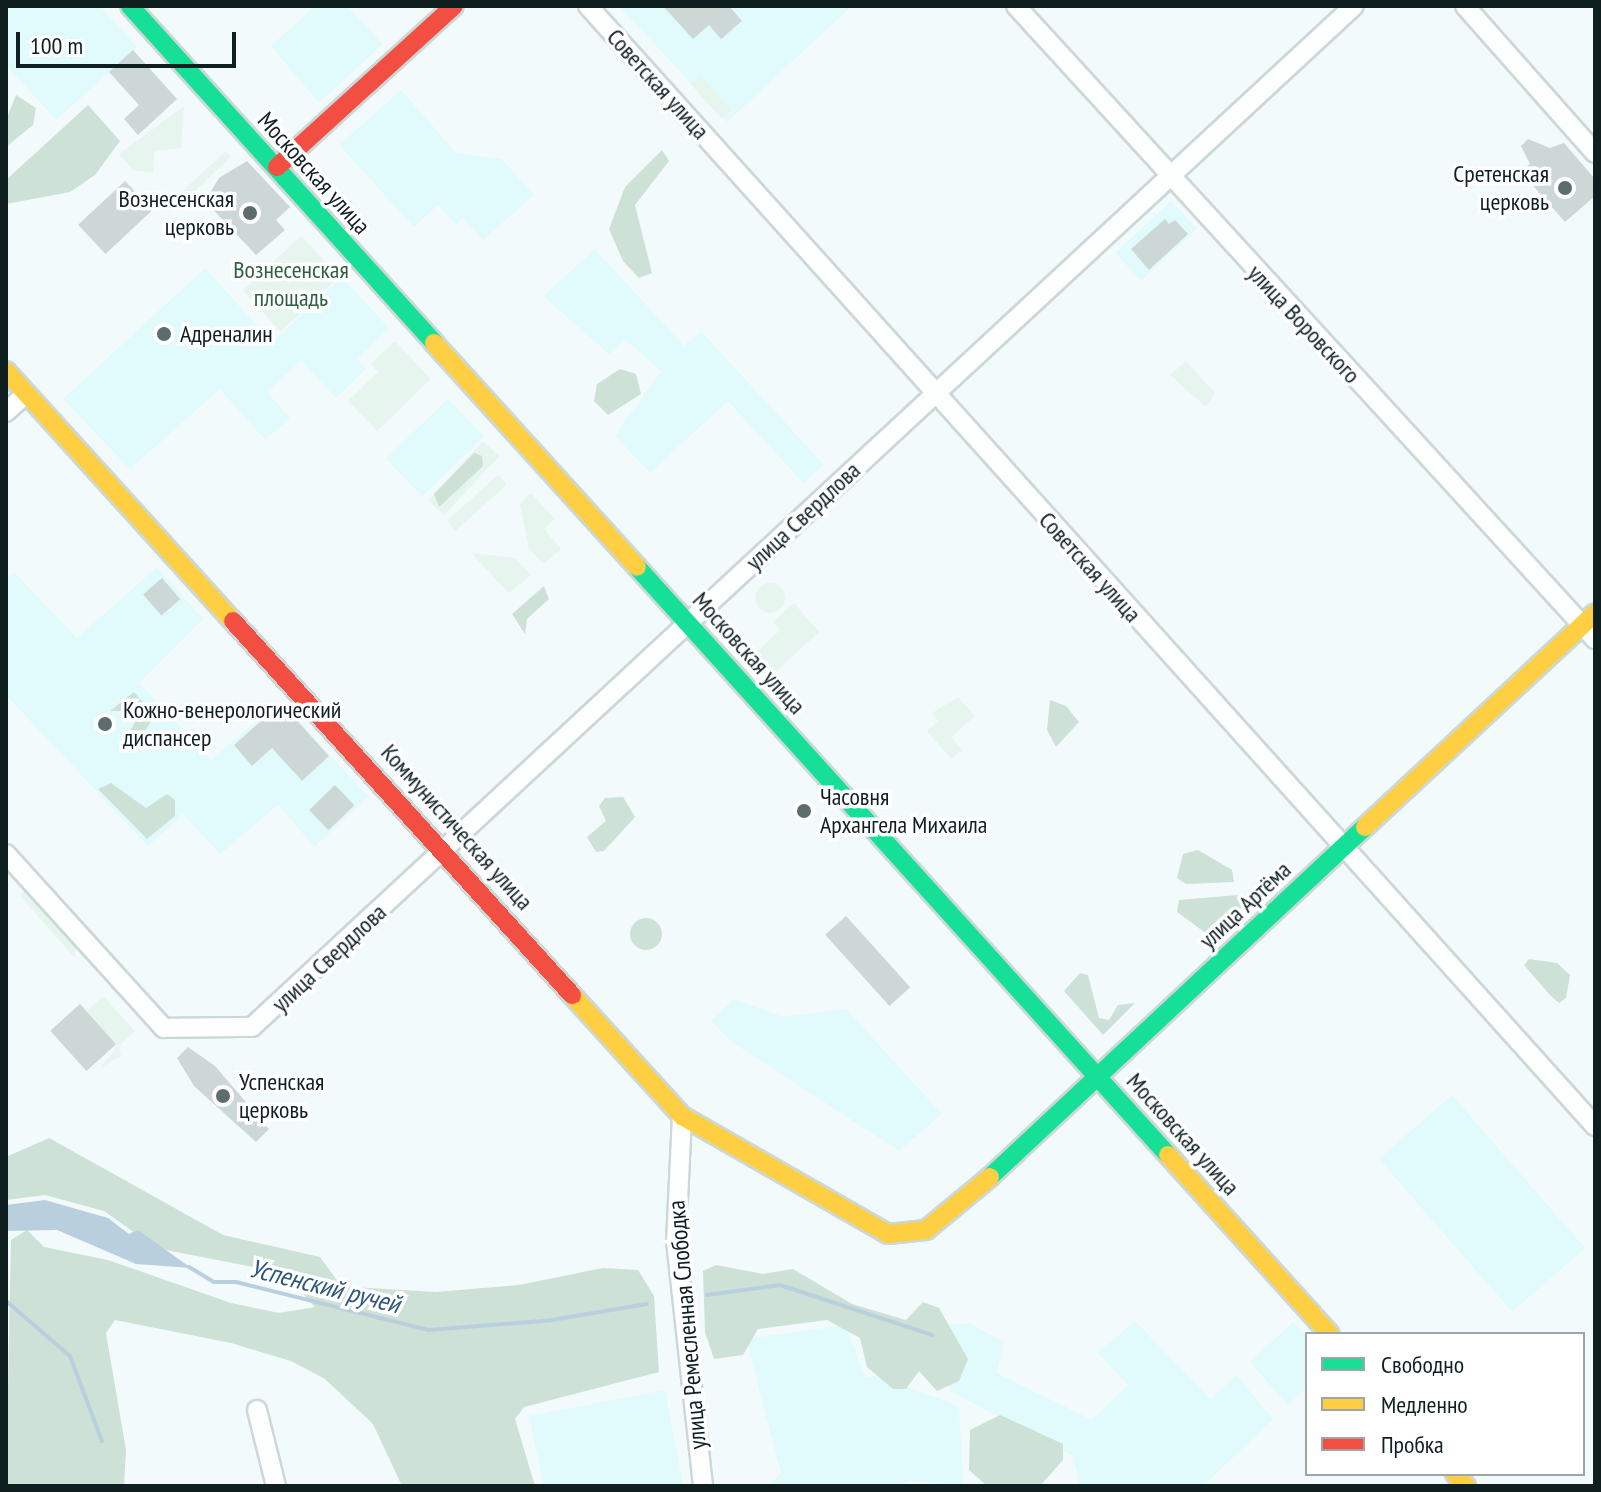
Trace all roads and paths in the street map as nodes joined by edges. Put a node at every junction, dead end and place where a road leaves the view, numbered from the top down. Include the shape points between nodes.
1 (130, 6) edge
2 (454, 6) edge
3 (588, 6) edge
4 (1016, 6) edge
5 (1354, 6) edge
6 (1465, 6) edge
7 (1595, 153) edge
8 (277, 167) junction
9 (1170, 179) junction
10 (6, 371) edge
11 (26, 394) junction
12 (935, 394) junction
13 (6, 412) edge
14 (1588, 619) edge
15 (689, 622) junction
16 (1595, 639) edge
17 (1341, 848) junction
18 (446, 850) junction
19 (6, 854) edge
20 (1098, 1076) junction
21 (682, 1116) junction
22 (1595, 1126) edge
23 (926, 1230) joint
24 (1328, 1332) edge
25 (257, 1410) dead end
26 (276, 1486) edge
27 (703, 1486) edge

1 - 8 street, Московская улица
2 - 8 street
3 - 12 street, Советская улица
4 - 9 street, улица Воровского
5 - 9 street, улица Свердлова
6 - 7 street
8 - 15 street, Московская улица
9 - 12 street, улица Свердлова
9 - 14 street, улица Воровского
10 - 11 street, Коммунистическая улица
11 - 13 street
11 - 18 street, Коммунистическая улица
12 - 15 street, улица Свердлова
12 - 17 street, Советская улица
14 - 16 street, улица Воровского
14 - 17 street, улица Артёма
15 - 18 street, улица Свердлова
15 - 20 street, Московская улица
17 - 20 street, улица Артёма
17 - 22 street, Советская улица
18 - 19 street, улица Свердлова via 252,1027 164,1028
18 - 21 street, Коммунистическая улица
20 - 23 street, улица Артёма via 945,1219
20 - 24 street, Московская улица
21 - 23 street, Коммунистическая улица via 888,1234
21 - 27 street, улица Ремесленная Слободка via 676,1241
25 - 26 street

